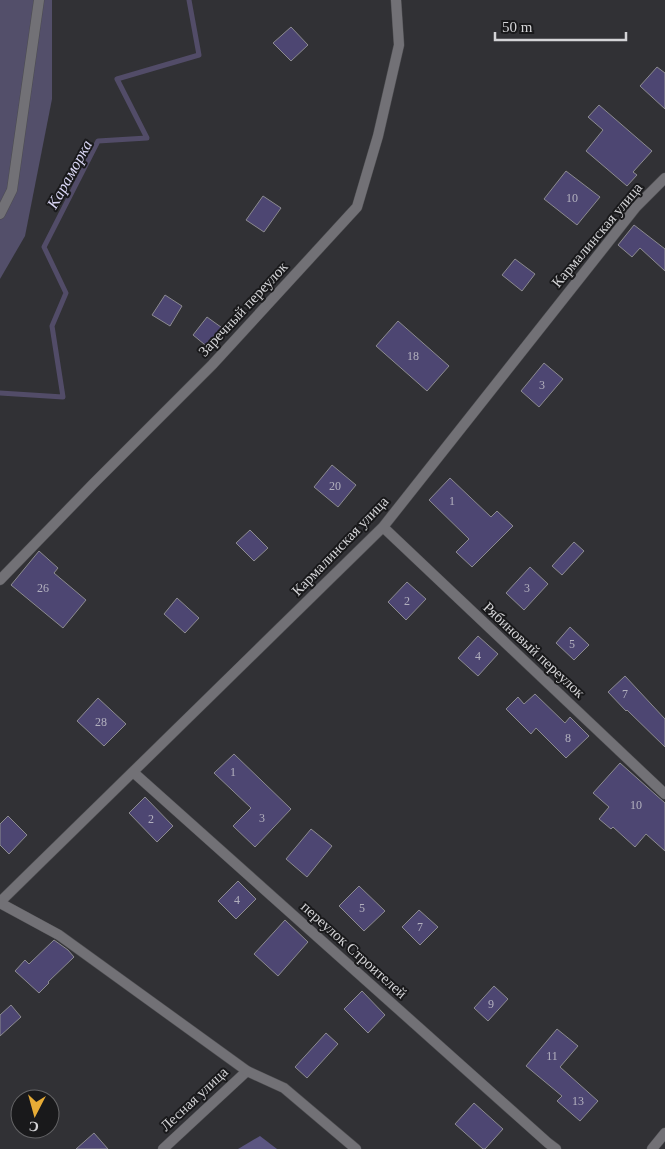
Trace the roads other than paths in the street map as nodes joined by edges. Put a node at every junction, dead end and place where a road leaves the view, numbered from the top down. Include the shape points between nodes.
1 (39, 0) edge
2 (396, 0) edge
3 (665, 178) edge
4 (0, 214) edge
5 (383, 527) junction
6 (0, 580) edge
7 (132, 772) junction
8 (665, 794) edge
9 (0, 903) edge
10 (247, 1071) junction
11 (665, 1133) edge
12 (163, 1149) edge
13 (356, 1149) edge
14 (556, 1149) edge
15 (652, 1149) edge

1 - 4 street via 12,190
2 - 6 street, Заречный переулок via 399,45 378,136 356,207 212,365
3 - 5 street, Кармалинская улица via 636,207
5 - 7 street, Кармалинская улица
5 - 8 street, Рябиновый переулок
7 - 9 street, Кармалинская улица
7 - 14 street, переулок Строителей
9 - 10 street via 59,935
10 - 12 street, Лесная улица
10 - 13 street via 284,1088
11 - 15 street

